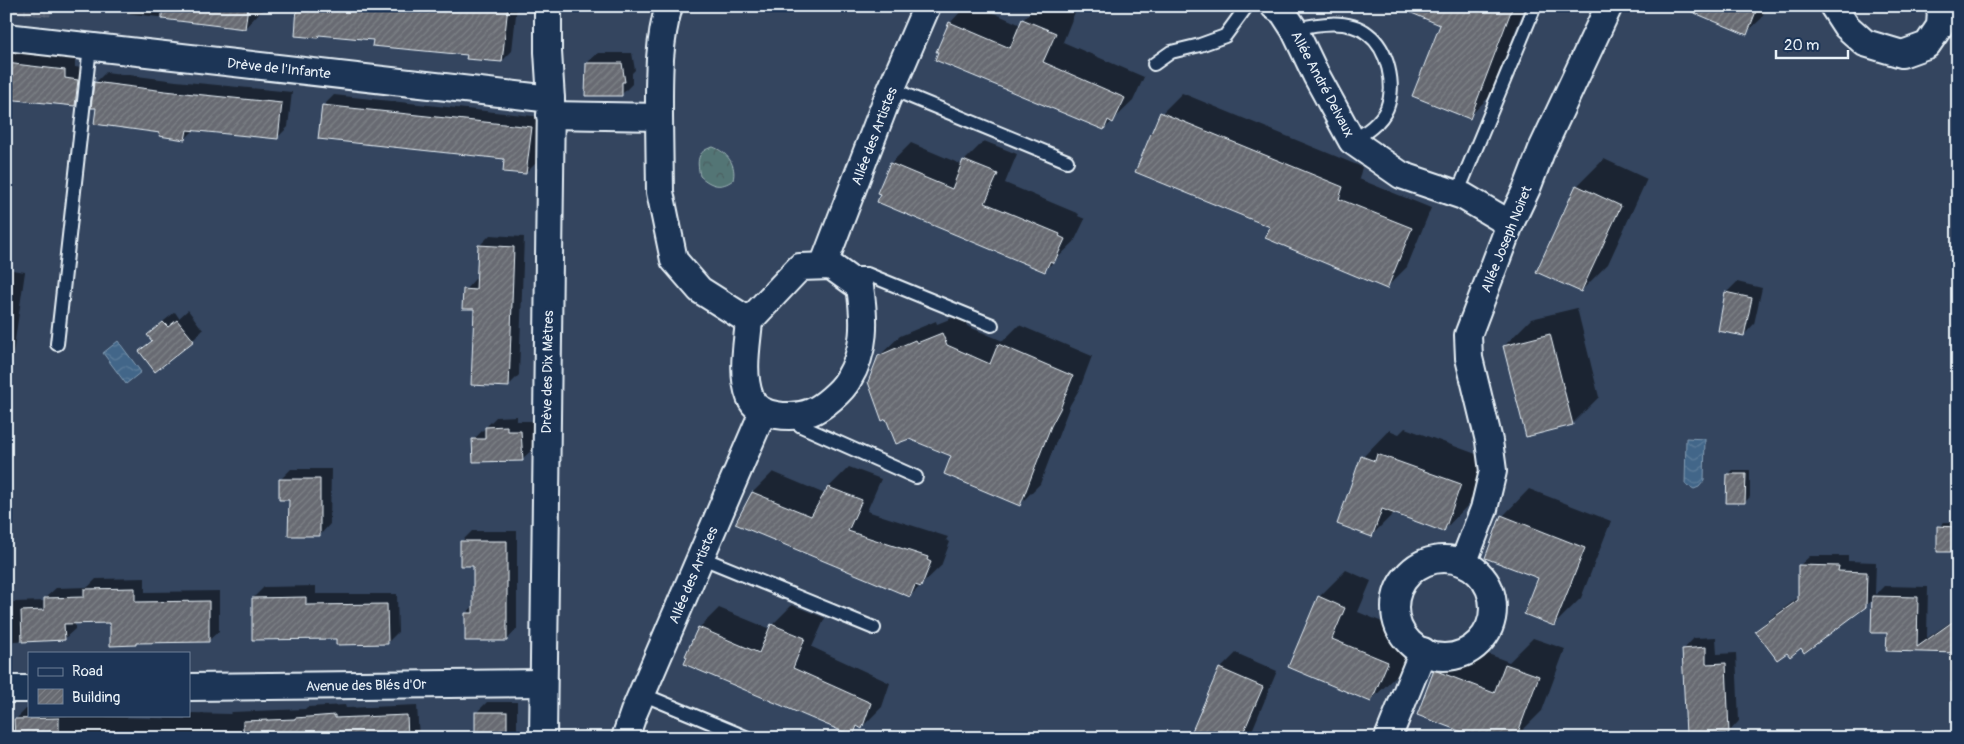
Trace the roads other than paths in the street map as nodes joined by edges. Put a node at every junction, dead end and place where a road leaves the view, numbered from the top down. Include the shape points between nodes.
1 (548, 6) edge
2 (669, 6) edge
3 (927, 6) edge
4 (1247, 6) edge
5 (1274, 6) edge
6 (1535, 6) edge
7 (1608, 6) edge
8 (1833, 6) edge
9 (1938, 6) edge
10 (1294, 29) junction
11 (6, 37) edge
12 (90, 47) junction
13 (1154, 64) dead end
14 (892, 89) junction
15 (551, 107) junction
16 (659, 117) junction
17 (1352, 141) junction
18 (1067, 161) dead end
19 (1457, 194) junction
20 (1510, 224) junction
21 (833, 270) junction
22 (749, 321) junction
23 (992, 324) dead end
24 (57, 344) dead end
25 (763, 412) junction
26 (789, 416) junction
27 (916, 477) dead end
28 (700, 557) junction
29 (1464, 561) junction
30 (874, 628) dead end
31 (1423, 651) junction
32 (543, 683) junction
33 (190, 687) edge
34 (6, 689) edge
35 (28, 689) edge
36 (642, 694) junction
37 (543, 738) edge
38 (625, 738) edge
39 (748, 738) edge
40 (1388, 738) edge

1 - 15 street, Drève des Dix Mètres
2 - 16 street via 662,31
3 - 14 street, Allée des Artistes
4 - 13 lane via 1225,36 1171,52
5 - 10 street, Allée André Delvaux via 1283,12
6 - 19 lane
7 - 20 street, Allée Joseph Noiret
8 - 9 street via 1846,26 1865,43 1902,54 1928,46 1940,26 1941,10
10 - 17 street, Allée André Delvaux
10 - 17 lane via 1321,23 1348,26 1368,33 1383,50 1391,86 1387,109 1370,130
11 - 12 street, Drève de l'Infante
12 - 15 street, Drève de l'Infante
12 - 24 lane
14 - 18 lane
14 - 21 street, Allée des Artistes
15 - 16 street
15 - 32 street, Drève des Dix Mètres
16 - 22 street via 660,192 674,260 700,290
17 - 19 street, Allée André Delvaux via 1401,175
19 - 20 street, Allée André Delvaux
20 - 29 street, Allée Joseph Noiret via 1468,335 1469,358 1489,440 1493,471 1484,509
21 - 22 street via 800,267
21 - 23 lane via 867,274
21 - 26 street via 860,288 864,316 862,345 848,381 828,401 811,412
22 - 25 street via 745,370 750,398
25 - 26 street
25 - 28 street, Allée des Artistes
26 - 27 lane via 801,426
28 - 30 lane
28 - 36 street, Allée des Artistes
29 - 31 street via 1438,558 1414,567 1398,587 1394,612 1402,635
29 - 31 street via 1480,573 1491,590 1494,610 1489,630 1477,646 1459,656 1439,658
31 - 40 street
32 - 33 street, Avenue des Blés d'Or
32 - 37 street, Drève des Dix Mètres
34 - 35 street
36 - 38 street, Allée des Artistes
36 - 39 lane

